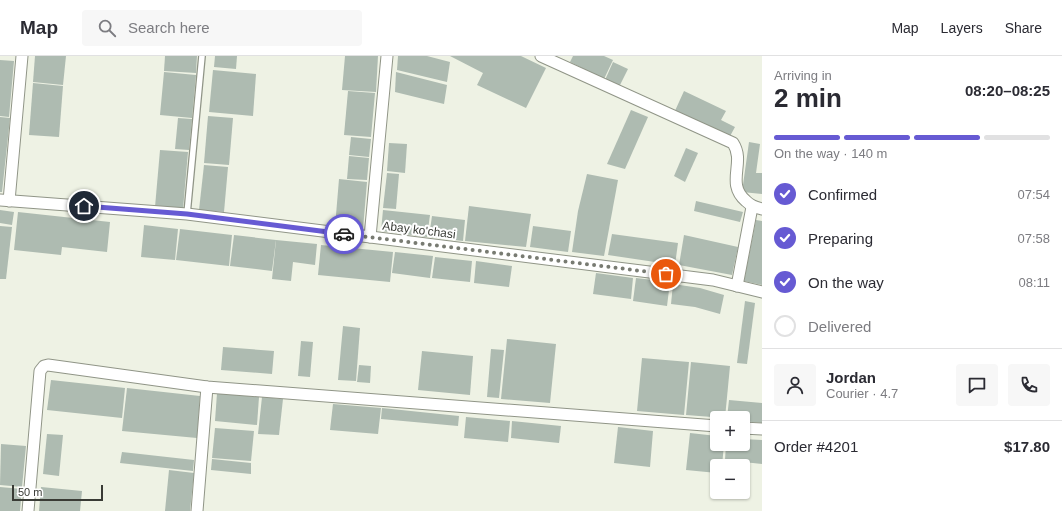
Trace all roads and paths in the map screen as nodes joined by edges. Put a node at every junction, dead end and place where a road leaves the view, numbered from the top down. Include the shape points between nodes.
1 (22, 56) edge
2 (202, 56) edge
3 (387, 56) edge
4 (541, 56) edge
5 (5, 200) edge
6 (757, 208) edge
7 (187, 214) junction
8 (370, 237) junction
9 (737, 286) junction
10 (762, 292) edge
11 (206, 387) junction
12 (710, 425) edge
13 (750, 428) edge
14 (762, 429) edge
15 (28, 511) edge
16 (197, 511) edge

1 - 5 street
2 - 7 lane
3 - 8 street
4 - 6 street via 733,143 738,153 735,186 742,198
5 - 7 street, Abay ko'chasi
6 - 9 street
7 - 8 street, Abay ko'chasi
8 - 9 street, Abay ko'chasi via 713,280
9 - 10 street, Abay ko'chasi
11 - 12 street
11 - 15 street via 44,366 40,371
11 - 16 street
13 - 14 street

